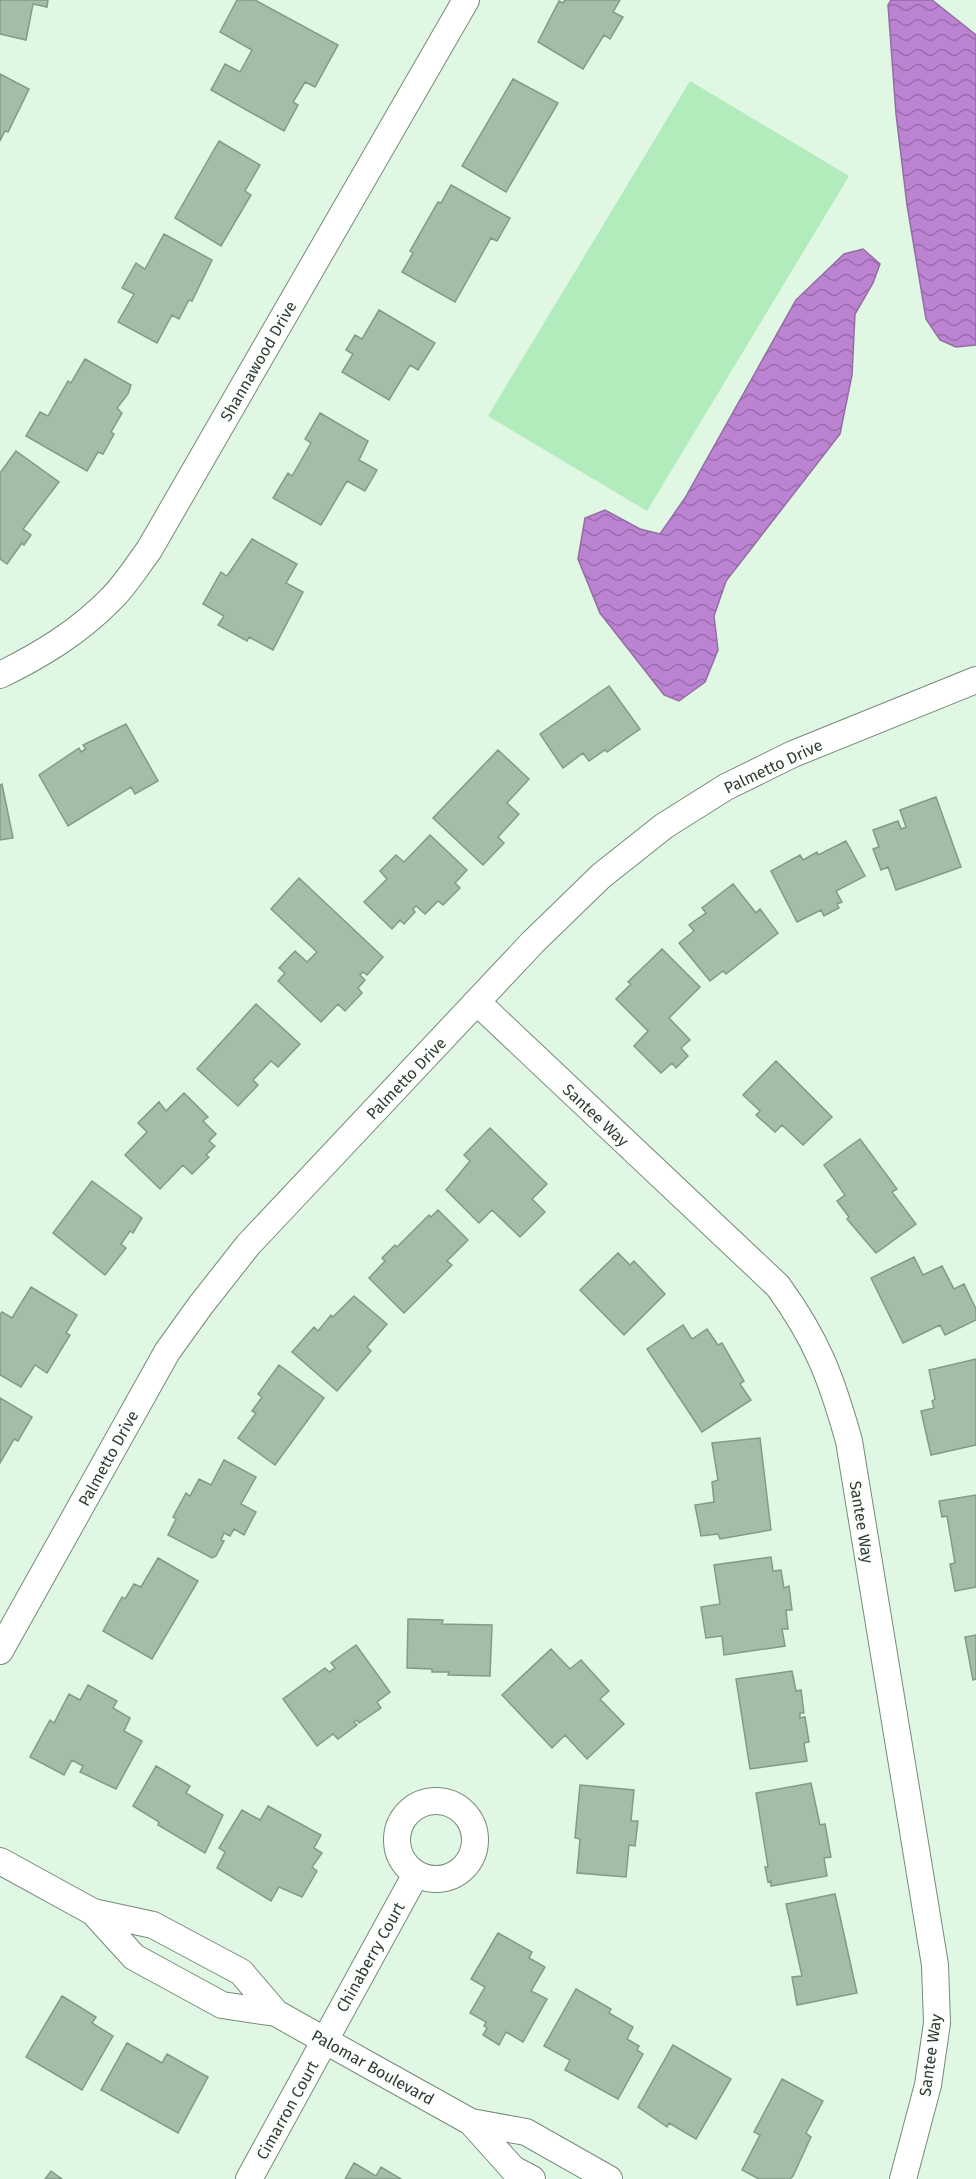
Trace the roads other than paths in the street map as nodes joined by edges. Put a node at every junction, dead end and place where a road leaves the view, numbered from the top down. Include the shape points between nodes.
1 (466, 0) edge
2 (0, 675) edge
3 (976, 680) edge
4 (478, 1003) junction
5 (0, 1651) edge
6 (0, 1861) edge
7 (416, 1874) dead end
8 (93, 1912) junction
9 (276, 2013) junction
10 (325, 2041) junction
11 (471, 2122) junction
12 (249, 2179) edge
13 (532, 2179) edge
14 (609, 2179) edge
15 (903, 2179) edge

1 - 2 street, Shannawood Drive via 149,550 113,597 79,628 37,657
3 - 4 street, Palmetto Drive via 793,754 726,787 664,826 601,876
4 - 5 street, Palmetto Drive via 248,1245 200,1306 167,1352
4 - 15 street, Santee Way via 778,1286 814,1340 832,1379 849,1441 934,1965 937,2023 928,2085
6 - 8 street, Palomar Boulevard
7 - 10 street, Chinaberry Court
8 - 9 street, Palomar Boulevard via 153,1925 241,1972
8 - 9 street, Palomar Boulevard via 134,1957 222,2006
9 - 10 street, Palomar Boulevard
10 - 11 street, Palomar Boulevard
10 - 12 street, Cimarron Court
11 - 13 street, Palomar Boulevard via 513,2169
11 - 14 street, Palomar Boulevard via 526,2132

